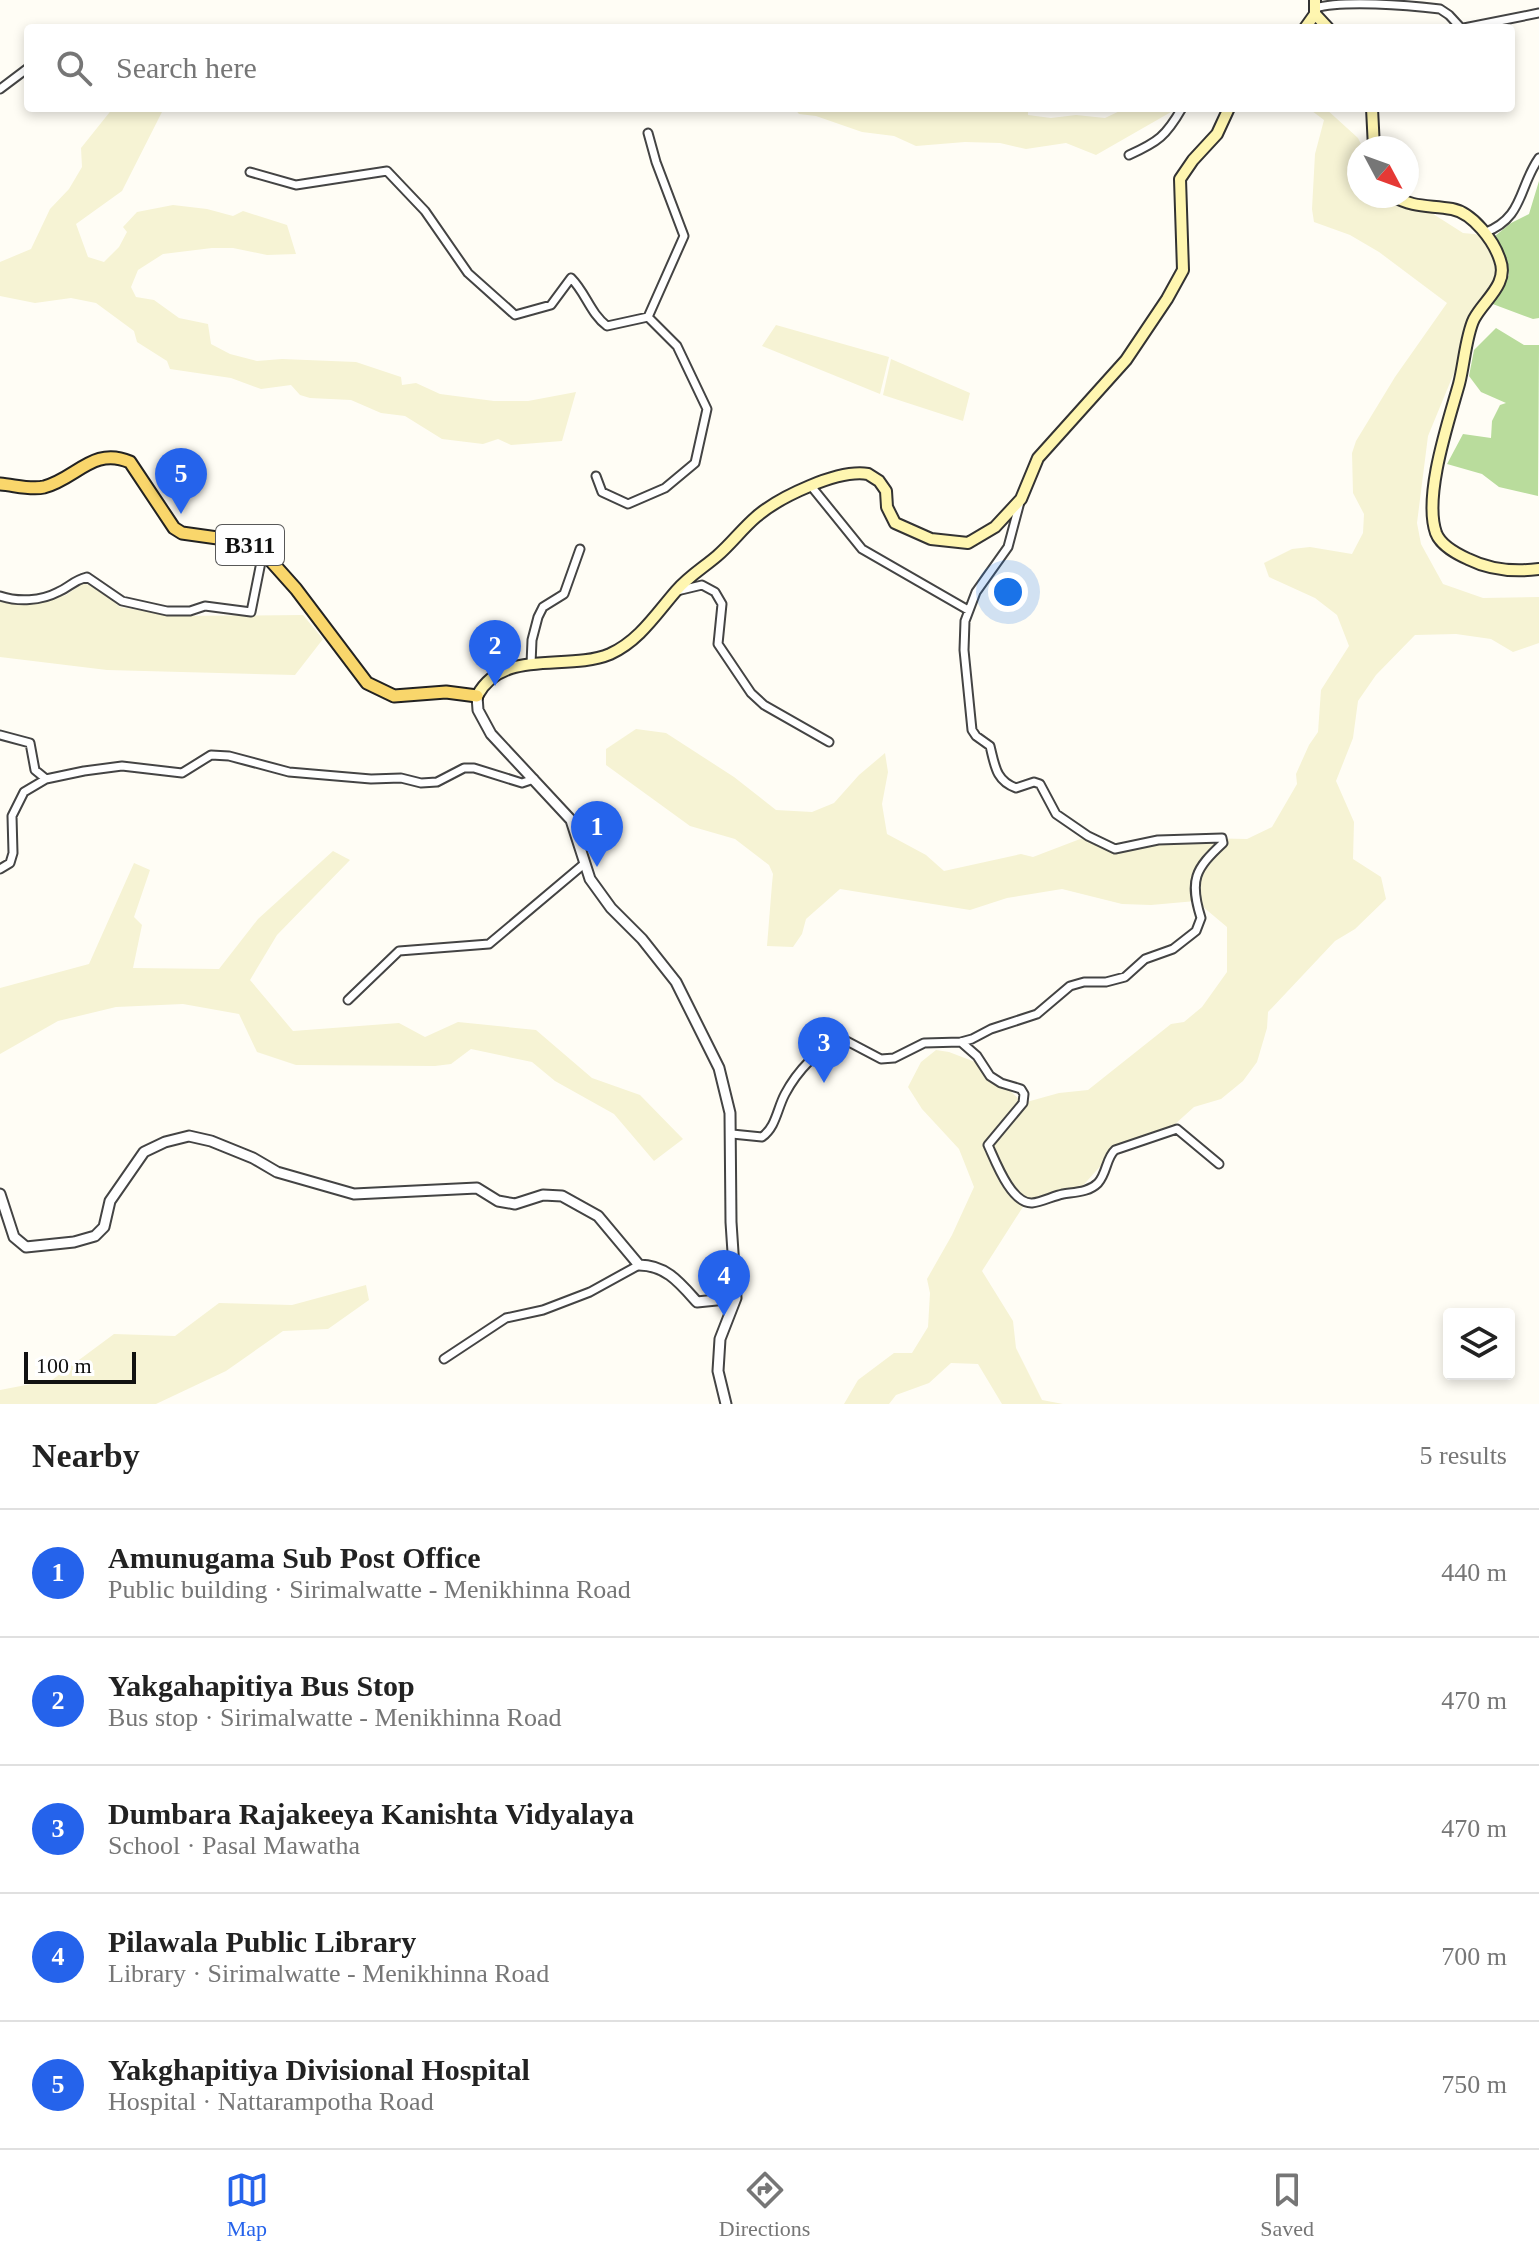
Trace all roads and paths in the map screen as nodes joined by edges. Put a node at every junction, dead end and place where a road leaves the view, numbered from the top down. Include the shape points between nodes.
1 (1315, 7) edge
2 (1539, 13) edge
3 (1458, 24) edge
4 (1483, 24) edge
5 (24, 71) edge
6 (0, 89) edge
7 (1180, 112) edge
8 (1227, 112) edge
9 (1372, 112) edge
10 (648, 133) dead end
11 (1373, 136) edge
12 (1129, 155) dead end
13 (1539, 158) edge
14 (250, 172) dead end
15 (1419, 207) edge
16 (1484, 233) junction
17 (648, 317) junction
18 (596, 476) dead end
19 (0, 484) edge
20 (811, 486) junction
21 (1021, 499) junction
22 (580, 549) dead end
23 (263, 552) junction
24 (1539, 569) edge
25 (675, 592) junction
26 (0, 596) edge
27 (968, 610) junction
28 (531, 664) junction
29 (477, 696) junction
30 (0, 735) edge
31 (829, 742) dead end
32 (46, 779) junction
33 (534, 779) junction
34 (584, 864) junction
35 (0, 869) edge
36 (348, 1000) dead end
37 (961, 1042) junction
38 (732, 1134) junction
39 (1219, 1164) dead end
40 (0, 1194) edge
41 (639, 1265) junction
42 (736, 1298) junction
43 (444, 1359) dead end
44 (726, 1403) edge

1 - 3 street via 1326,1 1352,1 1440,9
2 - 4 street
5 - 6 street
7 - 12 street via 1168,133
8 - 21 main road via 1217,134 1180,179 1183,270 1126,360 1038,458
9 - 11 main road
10 - 17 street via 684,236
13 - 16 street via 1518,207 1500,227
14 - 17 street via 296,185 387,171 425,211 468,273 515,315 551,305 571,278 594,316 607,326
15 - 16 main road via 1456,210
16 - 24 main road via 1502,263 1502,277 1473,320 1441,442 1433,505 1436,534 1452,552 1476,563 1516,572
17 - 18 street via 677,346 707,409 695,463 665,488 628,504 602,492
19 - 23 main road, B311 via 41,488 92,462 119,457 137,470 174,528 239,541
20 - 21 main road via 868,474 886,491 895,523 954,543 981,538
20 - 25 main road via 757,516
20 - 27 street via 862,549
21 - 27 street via 1008,547
22 - 28 street via 564,594 543,607 538,617
23 - 26 street via 251,612 205,606 167,611 122,601 87,577 59,592 28,599
23 - 29 main road, B311 via 367,683 394,696
25 - 28 main road via 647,628 612,653 587,661
25 - 31 street via 702,585 715,592 722,604 718,644 751,693
27 - 37 street via 964,650 972,730 990,746 997,774 1006,784 1040,784 1056,814 1115,849 1158,840 1222,838 1223,843 1193,883 1201,918 1196,931 1173,949 1145,959 1125,977 1070,986 1037,1014
28 - 29 main road via 498,672
29 - 33 street via 483,723
30 - 32 street via 30,743 35,770
32 - 33 street via 122,766 182,773 211,755 289,772 421,783 437,782 464,768 522,783
32 - 35 street via 24,792 12,816 10,863
33 - 34 street via 571,820
34 - 36 street via 489,944 399,951
34 - 38 street via 611,908 676,982 719,1068
37 - 38 street via 924,1043 881,1059 843,1039 833,1042 810,1061 786,1093 770,1132 762,1137
37 - 39 street via 990,1076 1024,1094 1023,1103 988,1145 1005,1181 1026,1201 1088,1190 1100,1181 1115,1150 1177,1129
38 - 42 street
40 - 41 street via 14,1237 26,1247 95,1236 104,1227 110,1201 144,1152 189,1136 277,1172 354,1194 477,1188 515,1204 543,1195 562,1196 598,1216
41 - 42 street via 667,1272 697,1302
41 - 43 street via 590,1292 506,1318
42 - 44 street via 720,1339 718,1371

